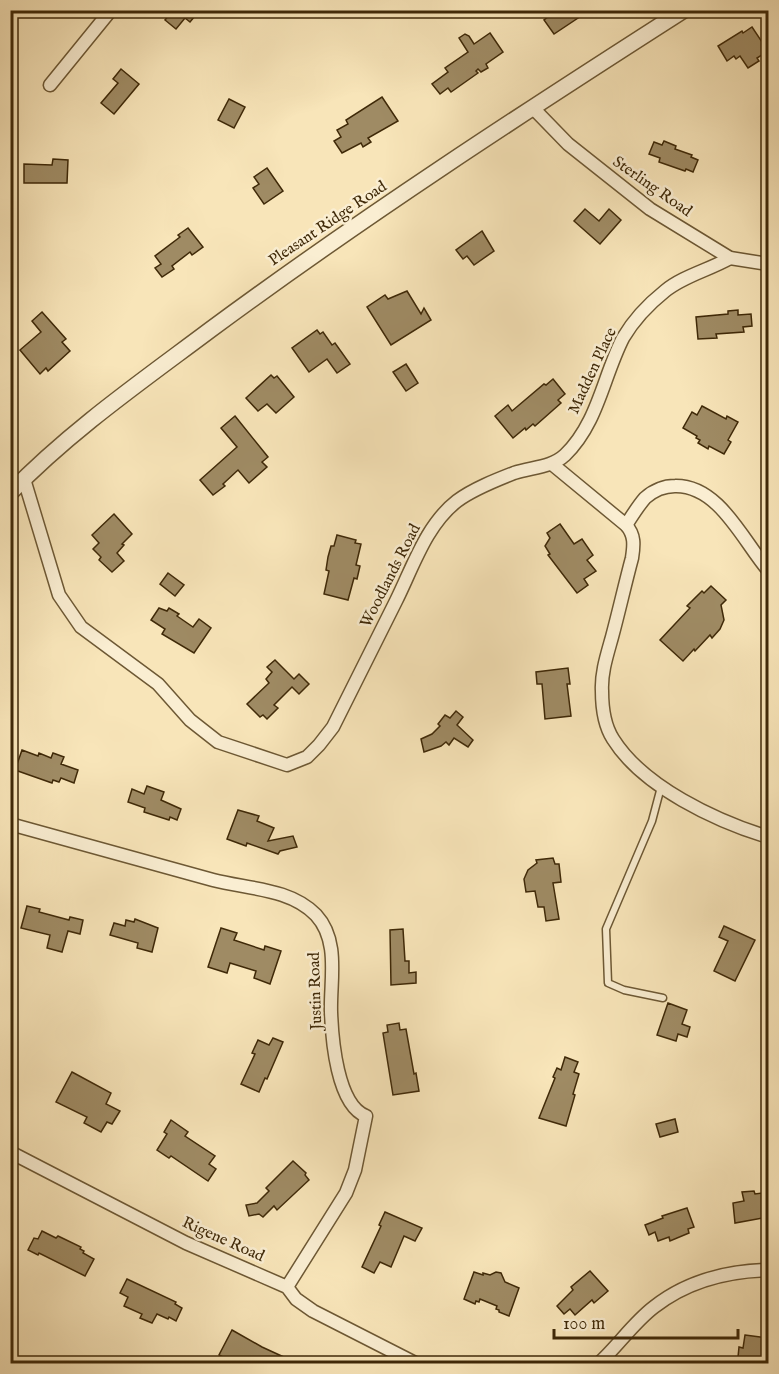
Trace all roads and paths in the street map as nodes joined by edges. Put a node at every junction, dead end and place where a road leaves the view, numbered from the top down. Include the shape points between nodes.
1 (111, 10) edge
2 (673, 13) edge
3 (50, 86) dead end
4 (533, 108) junction
5 (730, 258) junction
6 (768, 264) edge
7 (552, 464) junction
8 (24, 479) junction
9 (10, 493) edge
10 (626, 525) junction
11 (768, 570) edge
12 (661, 787) junction
13 (10, 824) edge
14 (768, 837) edge
15 (663, 998) dead end
16 (10, 1152) edge
17 (768, 1270) edge
18 (287, 1287) junction
19 (417, 1364) edge
20 (598, 1364) edge

1 - 3 street
2 - 4 street, Pleasant Ridge Road
4 - 5 street, Sterling Road via 567,144 650,209
4 - 8 street, Pleasant Ridge Road via 284,275 97,415
5 - 6 street, Sterling Road
5 - 7 street, Madden Place via 678,282 647,307 624,338 593,415 564,456
7 - 8 street, Woodlands Road via 515,473 475,491 441,517 416,555 333,727 307,757 287,765 218,742 190,720 158,684 81,627 59,595
7 - 10 street
8 - 9 street, Pleasant Ridge Road
10 - 11 street via 645,499 663,486 684,486 713,501
10 - 12 street via 634,542 604,667 604,717 612,739 626,757
12 - 14 street via 693,806
12 - 15 lane via 652,821 606,929 608,983
13 - 18 street, Justin Road via 228,884 265,890 304,906 326,929 333,969 331,1012 337,1065 344,1092 366,1116 355,1170 346,1192
16 - 18 street, Rigene Road via 186,1243
17 - 20 street via 709,1279 674,1293 654,1307
18 - 19 street, Rigene Road via 313,1311

